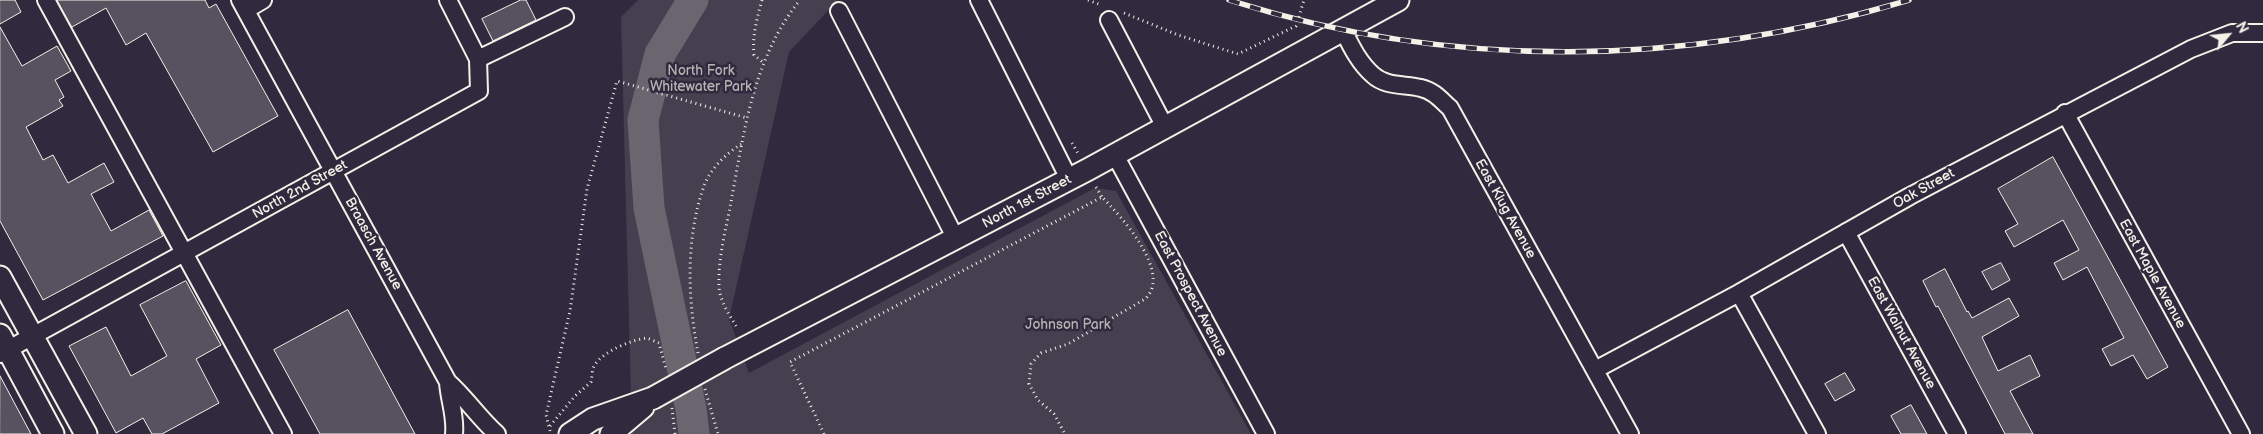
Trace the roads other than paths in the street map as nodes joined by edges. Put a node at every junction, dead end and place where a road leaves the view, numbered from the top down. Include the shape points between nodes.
1 (46, 0) edge
2 (263, 0) edge
3 (448, 0) edge
4 (979, 0) edge
5 (1398, 0) edge
6 (243, 5) edge
7 (839, 11) dead end
8 (1111, 13) road end
9 (565, 17) dead end
10 (1342, 30) junction
11 (2263, 34) edge
12 (478, 59) junction
13 (2065, 113) junction
14 (1165, 127) junction
15 (1114, 155) junction
16 (334, 172) junction
17 (1069, 179) junction
18 (1846, 232) junction
19 (956, 239) junction
20 (185, 254) junction
21 (0, 277) edge
22 (1739, 292) junction
23 (34, 337) junction
24 (3, 346) edge
25 (1595, 370) junction
26 (448, 382) junction
27 (662, 400) junction
28 (53, 434) edge
29 (86, 434) edge
30 (283, 434) edge
31 (454, 434) edge
32 (498, 434) edge
33 (570, 434) edge
34 (611, 434) edge
35 (1266, 434) edge
36 (1630, 434) edge
37 (1817, 434) edge
38 (1957, 434) edge
39 (2241, 434) edge

1 - 20 street
2 - 6 street
3 - 12 street
4 - 17 street
5 - 10 main road, North 1st Street
6 - 16 street, Braasch Avenue
7 - 19 street
8 - 14 street
9 - 12 street
10 - 14 main road, North 1st Street
10 - 25 street, East Klug Avenue via 1358,58 1374,76 1390,84 1422,88 1437,95 1450,108
11 - 13 street, Oak Street via 2232,33 2190,49
12 - 16 street, North 2nd Street via 478,91
13 - 18 street, Oak Street
13 - 39 street, East Maple Avenue
14 - 15 main road, North 1st Street
15 - 17 main road, North 1st Street
15 - 35 street, East Prospect Avenue
16 - 20 street, North 2nd Street
16 - 26 street, Braasch Avenue
17 - 19 main road, North 1st Street
18 - 22 street, Oak Street
18 - 38 street, East Walnut Avenue
19 - 27 main road, North 1st Street, bridge via 725,358
20 - 23 street, North 2nd Street
20 - 30 street
21 - 23 main road
22 - 25 street, Oak Street
22 - 37 street
23 - 24 street, North 2nd Street
23 - 29 main road
24 - 28 main road
25 - 36 street, East Klug Avenue
26 - 31 street, Braasch Avenue
26 - 32 street, Braasch Avenue
27 - 33 main road, North 1st Street via 593,419
27 - 34 main road, North 1st Street

